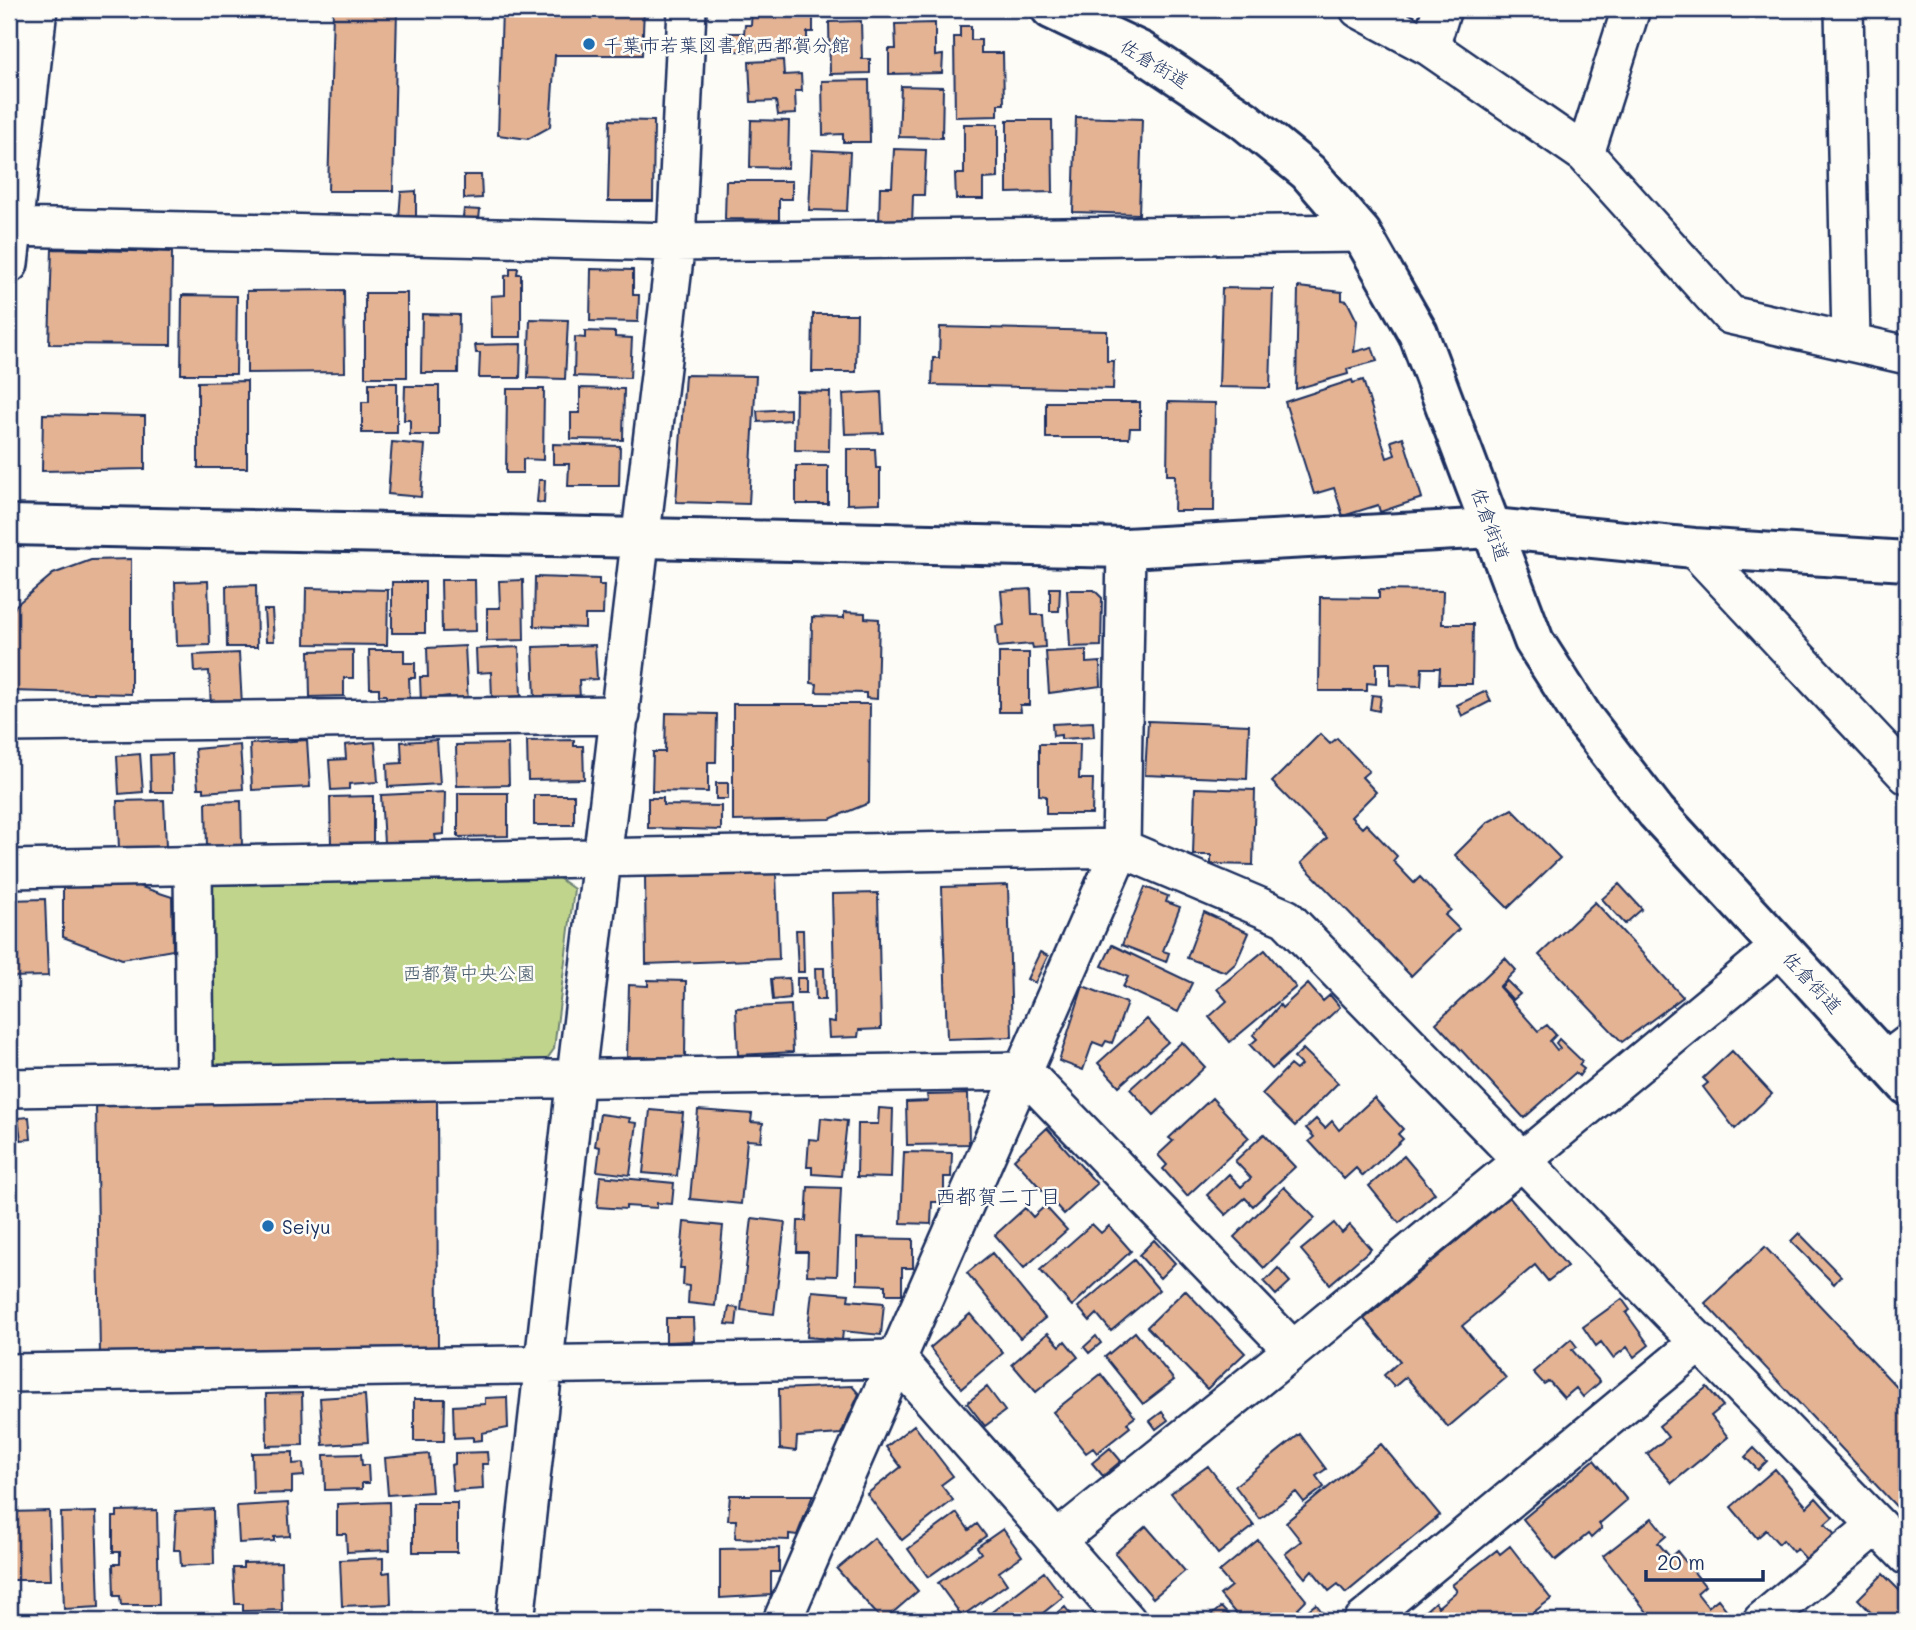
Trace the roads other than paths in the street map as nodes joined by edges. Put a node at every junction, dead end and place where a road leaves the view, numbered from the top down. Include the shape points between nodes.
1 (38, 9) edge
2 (687, 9) edge
3 (1051, 9) edge
4 (1359, 9) edge
5 (1442, 9) edge
6 (1631, 9) edge
7 (1844, 9) edge
8 (1430, 47) junction
9 (1585, 154) junction
10 (1361, 233) junction
11 (10, 240) edge
12 (676, 242) junction
13 (1851, 341) junction
14 (1907, 355) edge
15 (9, 525) edge
16 (1493, 528) junction
17 (642, 538) junction
18 (1126, 548) junction
19 (1694, 548) junction
20 (1907, 561) edge
21 (621, 715) junction
22 (9, 723) edge
23 (1907, 775) edge
24 (1121, 848) junction
25 (603, 858) junction
26 (193, 866) junction
27 (9, 869) edge
28 (1780, 947) junction
29 (1900, 1063) edge
30 (1024, 1071) junction
31 (576, 1076) junction
32 (195, 1084) junction
33 (9, 1088) edge
34 (1519, 1160) junction
35 (1700, 1342) junction
36 (1293, 1350) junction
37 (897, 1359) junction
38 (545, 1365) junction
39 (9, 1373) edge
40 (1877, 1525) junction
41 (1058, 1540) junction
42 (1907, 1556) edge
43 (515, 1621) edge
44 (782, 1621) edge
45 (1127, 1621) edge
46 (1363, 1621) edge
47 (1762, 1621) edge

1 - 11 street
2 - 12 street
3 - 10 street, 佐倉街道 via 1142,52 1244,120 1308,172
4 - 8 street
5 - 8 street
6 - 9 street
7 - 13 street
8 - 9 street
9 - 13 street via 1730,314
10 - 12 street
10 - 16 street, 佐倉街道 via 1419,333
11 - 12 street
12 - 17 street
13 - 14 street
15 - 17 street
16 - 18 street
16 - 19 street
16 - 28 street, 佐倉街道 via 1534,641 1584,719 1656,812
17 - 18 street
17 - 21 street
18 - 24 street
19 - 20 street
19 - 23 street
21 - 22 street
21 - 25 street
24 - 25 street
24 - 30 street
24 - 34 street via 1286,918
25 - 26 street
25 - 31 street
26 - 27 street
26 - 32 street
28 - 29 street, 佐倉街道
28 - 34 street
30 - 31 street
30 - 36 street
30 - 37 street
31 - 32 street
31 - 38 street
32 - 33 street
34 - 35 street
34 - 36 street
35 - 40 street
35 - 46 street
36 - 41 street
37 - 38 street
37 - 41 street
37 - 44 street
38 - 39 street
38 - 43 street
40 - 42 street
40 - 47 street
41 - 45 street

